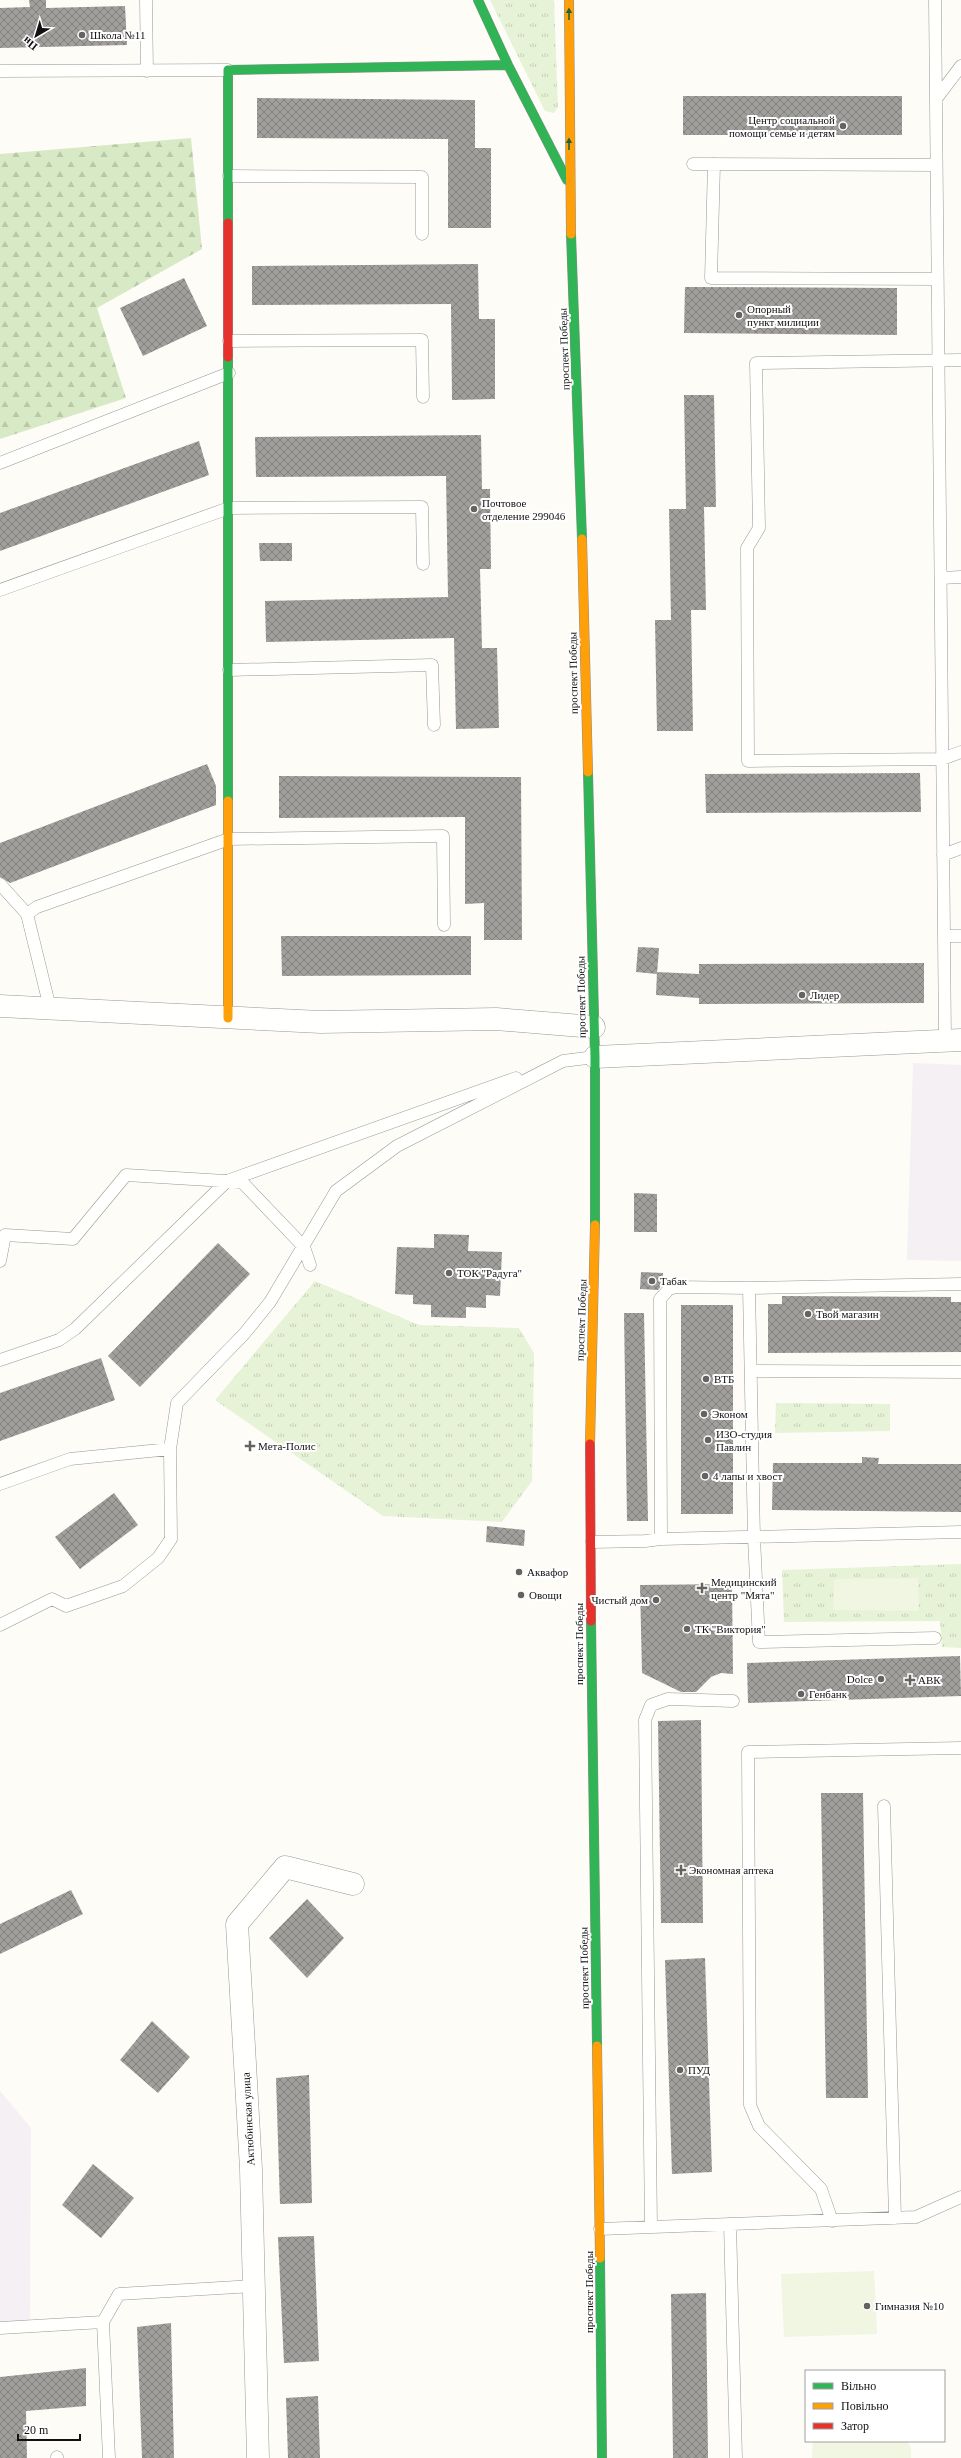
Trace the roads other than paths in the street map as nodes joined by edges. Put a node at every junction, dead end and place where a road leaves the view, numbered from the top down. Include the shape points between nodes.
1 (146, 0) edge
2 (478, 0) edge
3 (569, 0) edge
4 (935, 0) edge
5 (508, 65) junction
6 (961, 66) edge
7 (228, 70) junction
8 (0, 71) edge
9 (147, 71) junction
10 (936, 99) junction
11 (693, 164) dead end
12 (714, 164) junction
13 (936, 165) junction
14 (229, 176) junction
15 (569, 183) junction
16 (422, 234) dead end
17 (937, 279) junction
18 (229, 341) junction
19 (938, 360) junction
20 (961, 360) edge
21 (229, 373) junction
22 (423, 396) dead end
23 (0, 463) edge
24 (229, 508) junction
25 (423, 564) dead end
26 (961, 577) edge
27 (941, 578) junction
28 (0, 590) edge
29 (229, 670) junction
30 (434, 725) dead end
31 (961, 752) edge
32 (942, 759) junction
33 (229, 839) junction
34 (961, 848) edge
35 (943, 855) junction
36 (0, 884) edge
37 (27, 914) junction
38 (444, 925) dead end
39 (944, 936) junction
40 (961, 936) edge
41 (0, 1006) edge
42 (50, 1008) junction
43 (228, 1018) junction
44 (594, 1026) junction
45 (953, 1040) edge
46 (595, 1057) junction
47 (563, 1061) junction
48 (227, 1181) junction
49 (304, 1247) junction
50 (0, 1261) edge
51 (310, 1265) dead end
52 (961, 1284) edge
53 (749, 1288) junction
54 (0, 1360) edge
55 (751, 1371) junction
56 (961, 1372) edge
57 (170, 1449) junction
58 (0, 1484) edge
59 (961, 1532) edge
60 (754, 1538) junction
61 (661, 1539) junction
62 (592, 1542) junction
63 (0, 1625) edge
64 (935, 1638) dead end
65 (733, 1701) dead end
66 (961, 1748) edge
67 (884, 1806) dead end
68 (353, 1884) dead end
69 (961, 2197) edge
70 (895, 2218) junction
71 (832, 2221) junction
72 (730, 2224) junction
73 (650, 2227) junction
74 (600, 2229) junction
75 (254, 2286) junction
76 (103, 2322) junction
77 (0, 2328) edge
78 (109, 2458) edge
79 (258, 2458) edge
80 (602, 2458) edge
81 (736, 2458) edge

1 - 9 lane
2 - 5 street, проспект Победы
15 -> 3 street, проспект Победы
4 - 10 lane
5 - 7 street
5 - 15 street, проспект Победы
6 - 10 lane
7 - 9 lane
7 - 14 street
8 - 9 lane
10 - 13 lane
11 - 12 lane
12 - 13 lane
12 - 17 lane via 711,278
13 - 17 lane
14 - 16 lane via 422,177
14 - 18 street
15 - 44 street, проспект Победы via 579,434
17 - 19 lane
18 - 21 street
18 - 22 lane via 422,340
19 - 20 lane
19 - 27 lane
19 - 32 lane via 756,363 759,528 747,548 748,761
21 - 23 lane
21 - 24 street
24 - 25 lane via 422,507
24 - 28 lane
24 - 29 street
26 - 27 lane
27 - 32 lane
29 - 30 lane via 432,665
29 - 33 street
31 - 32 lane
32 - 35 lane
33 - 37 lane via 37,907
33 - 38 lane via 443,836
33 - 43 street
34 - 35 lane
35 - 39 lane
36 - 37 lane
37 - 42 lane
39 - 40 lane
39 - 45 lane
41 - 42 street
42 - 43 street
43 - 44 street via 321,1022 496,1019
44 - 46 street, проспект Победы
45 - 46 street
46 - 47 lane
46 - 62 street, проспект Победы via 595,1241 590,1425
47 - 48 lane
47 - 49 lane via 397,1146 336,1191
48 - 49 lane via 242,1182
48 - 50 lane via 126,1175 73,1239 5,1235
48 - 54 lane via 75,1328 59,1340
49 - 51 lane
49 - 57 lane via 270,1302 245,1333 177,1403
52 - 53 lane
53 - 55 lane
53 - 61 lane via 676,1286 669,1289 660,1299
55 - 56 lane
55 - 60 lane
57 - 58 lane via 70,1459
57 - 63 lane via 171,1539 158,1558 123,1586 66,1606 52,1599
59 - 60 lane
60 - 61 lane
60 - 64 lane via 759,1642
61 - 62 lane
62 - 74 street, проспект Победы via 590,1667
65 - 73 lane via 668,1699 651,1705 645,1720
66 - 71 lane via 748,1752 750,2105 759,2126 821,2189
67 - 70 lane
68 - 75 street, Актюбинская улица via 285,1867 238,1924 251,2169
69 - 70 lane via 916,2217
70 - 71 lane
71 - 72 lane
72 - 73 lane
72 - 81 lane
73 - 74 lane
74 - 80 street, проспект Победы
75 - 76 lane via 119,2294
75 - 79 street, Актюбинская улица
76 - 77 lane
76 - 78 lane

